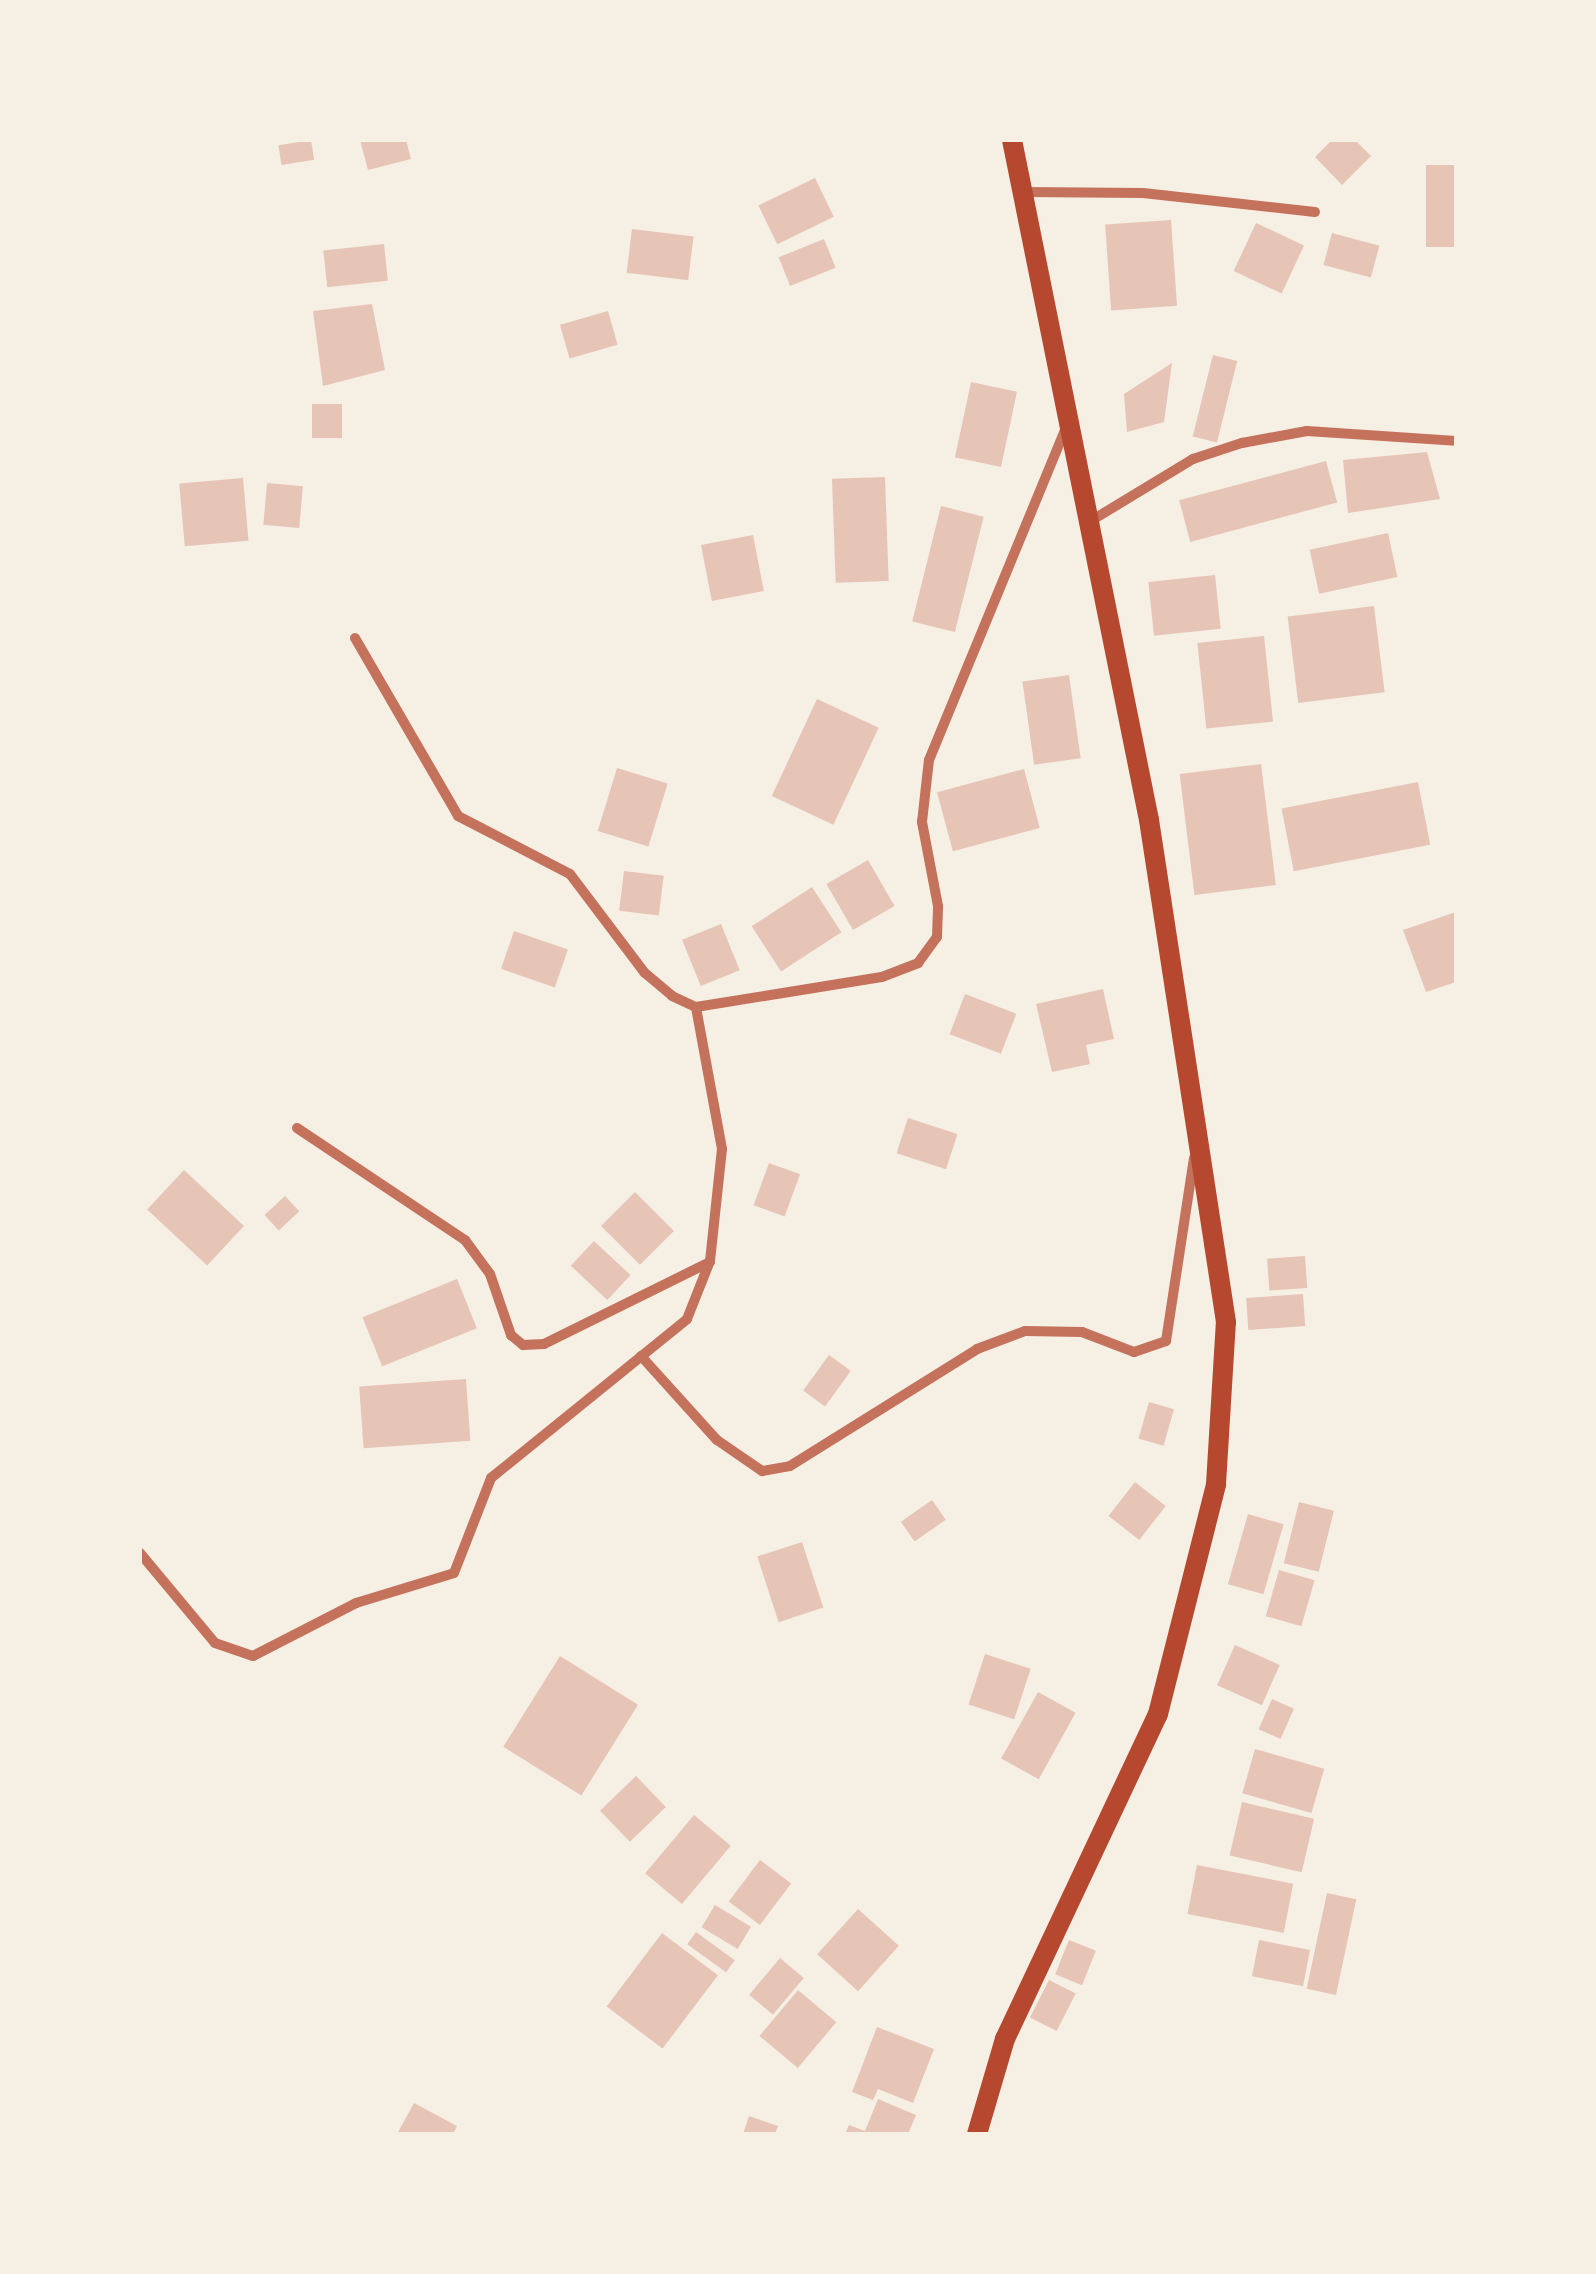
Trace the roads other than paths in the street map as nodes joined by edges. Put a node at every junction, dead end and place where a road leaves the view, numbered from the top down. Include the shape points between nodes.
1 (1012, 140) edge
2 (1024, 192) junction
3 (1315, 212) dead end
4 (1068, 421) junction
5 (1456, 441) edge
6 (1088, 522) junction
7 (355, 638) dead end
8 (696, 1007) junction
9 (296, 1128) dead end
10 (1198, 1131) junction
11 (710, 1261) junction
12 (641, 1356) junction
13 (140, 1552) edge
14 (977, 2134) edge

1 - 2 main road
2 - 3 street via 1143,193
2 - 4 main road
4 - 6 main road
4 - 8 street via 929,760 922,822 938,906 937,937 918,962 882,977
5 - 6 street via 1307,431 1242,443 1193,460
6 - 10 main road via 1150,820
7 - 8 street via 458,816 570,874 645,974
8 - 11 street via 722,1149
9 - 11 street via 466,1240 490,1274 511,1335 523,1345 544,1344
10 - 12 street via 1166,1341 1134,1352 1082,1332 1025,1331 977,1349 790,1466 762,1471 717,1440
10 - 14 main road via 1226,1322 1216,1484 1202,1561 1158,1714 1005,2039
11 - 12 street via 687,1318
12 - 13 street via 491,1478 454,1573 356,1603 253,1656 215,1643

